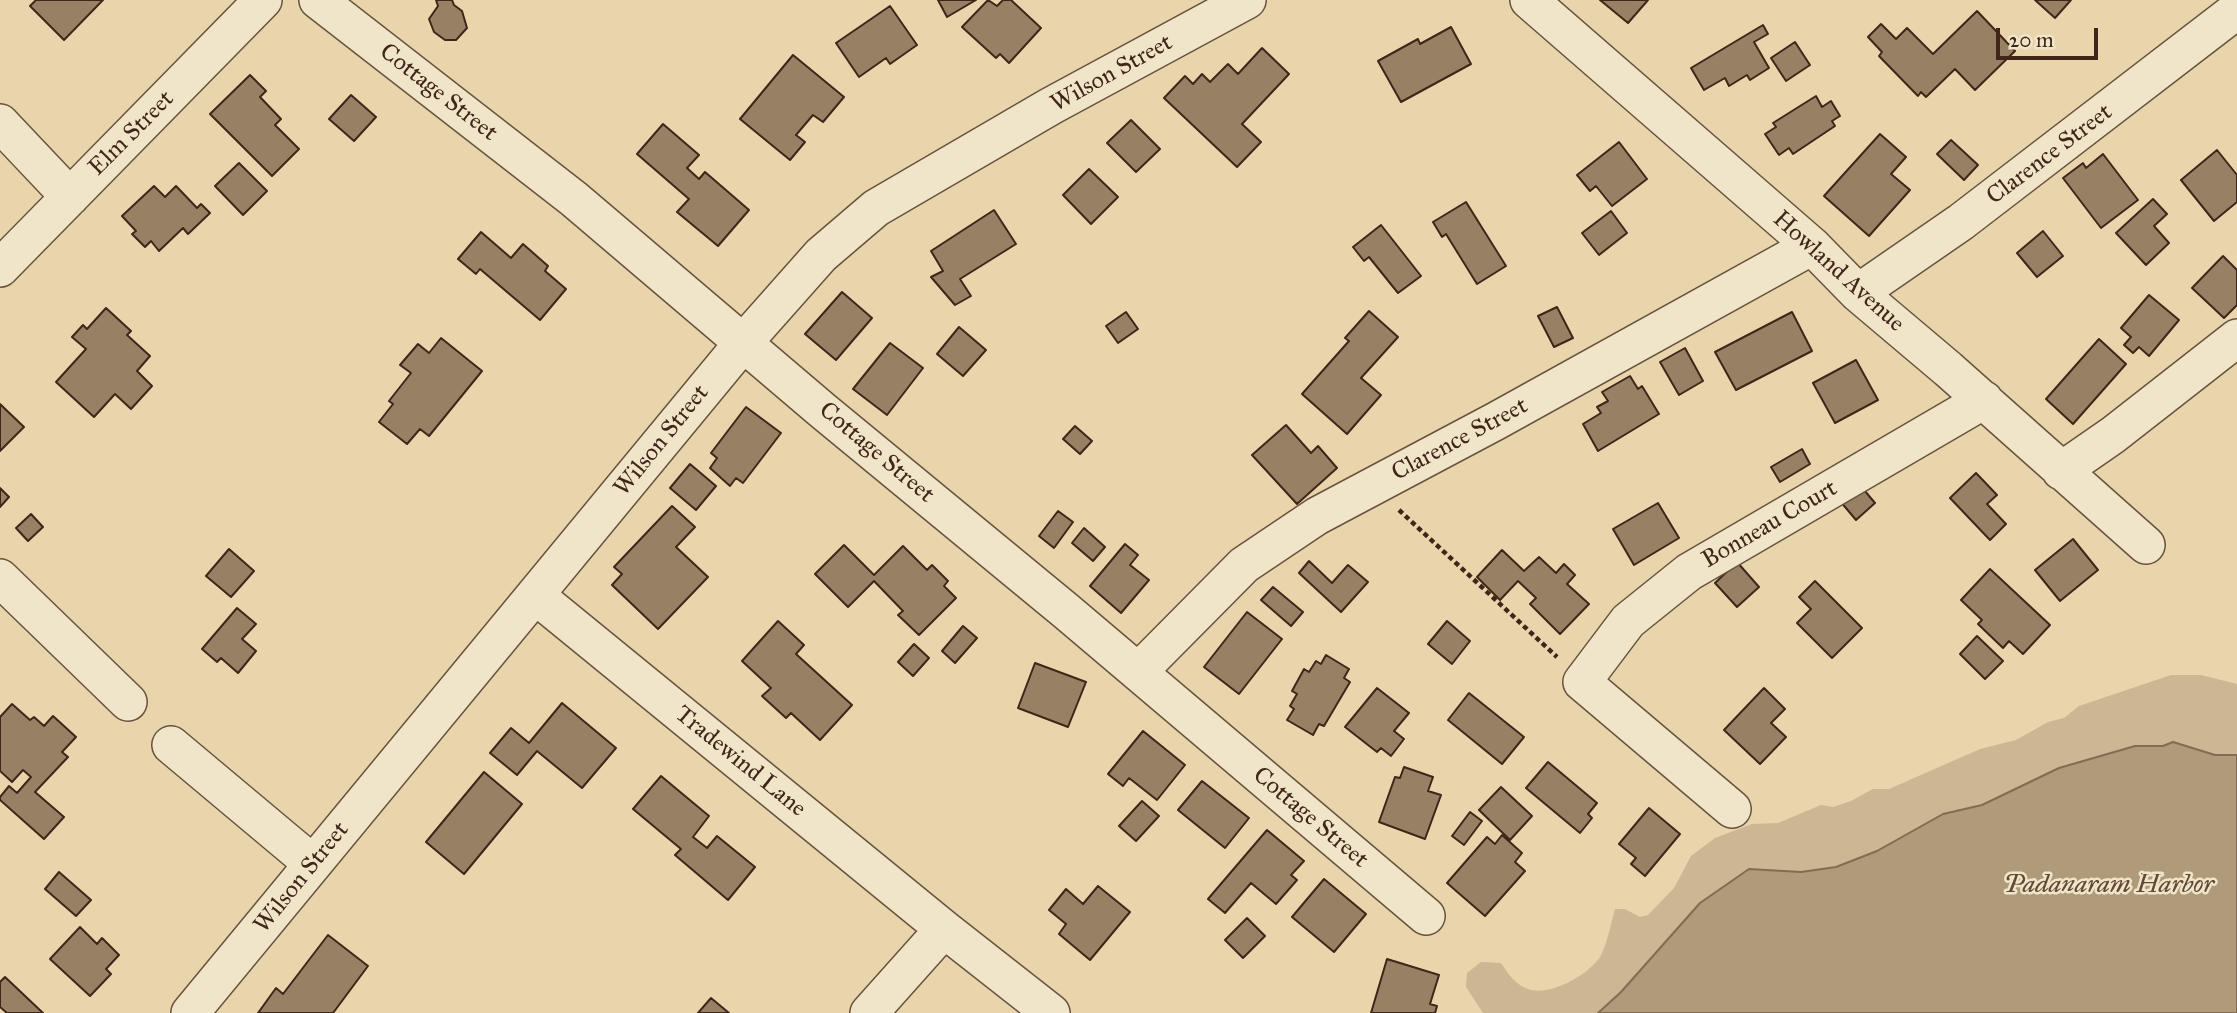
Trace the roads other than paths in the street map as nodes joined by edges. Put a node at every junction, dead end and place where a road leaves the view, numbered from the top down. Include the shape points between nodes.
1 (263, 0) edge
2 (318, 0) edge
3 (1247, 0) edge
4 (1530, 0) edge
5 (2237, 10) edge
6 (0, 123) edge
7 (70, 197) junction
8 (1812, 246) junction
9 (0, 268) edge
10 (1858, 293) junction
11 (2237, 338) edge
12 (743, 343) junction
13 (1984, 400) junction
14 (2062, 471) junction
15 (2146, 545) dead end
16 (0, 578) edge
17 (535, 595) junction
18 (1138, 672) junction
19 (128, 702) dead end
20 (171, 745) dead end
21 (1732, 809) dead end
22 (313, 864) junction
23 (1426, 916) dead end
24 (944, 929) junction
25 (190, 1013) edge
26 (869, 1013) edge
27 (1051, 1013) edge

1 - 7 street, Elm Street
2 - 12 street, Cottage Street via 574,199
3 - 12 street, Wilson Street via 876,208 821,255
4 - 8 street, Howland Avenue
5 - 10 street, Clarence Street via 1961,222
6 - 7 street
7 - 9 street, Elm Street
8 - 10 street, Howland Avenue
8 - 18 street, Clarence Street via 1317,516 1244,565
10 - 13 street, Howland Avenue
11 - 14 street
12 - 17 street, Wilson Street
12 - 18 street, Cottage Street
13 - 14 street, Howland Avenue
13 - 21 street, Bonneau Court via 1689,572 1628,621 1582,682
14 - 15 street, Howland Avenue
16 - 19 street
17 - 22 street, Wilson Street
17 - 24 street, Tradewind Lane
18 - 23 street, Cottage Street
20 - 22 street
22 - 25 street, Wilson Street
24 - 26 street
24 - 27 street, Tradewind Lane

